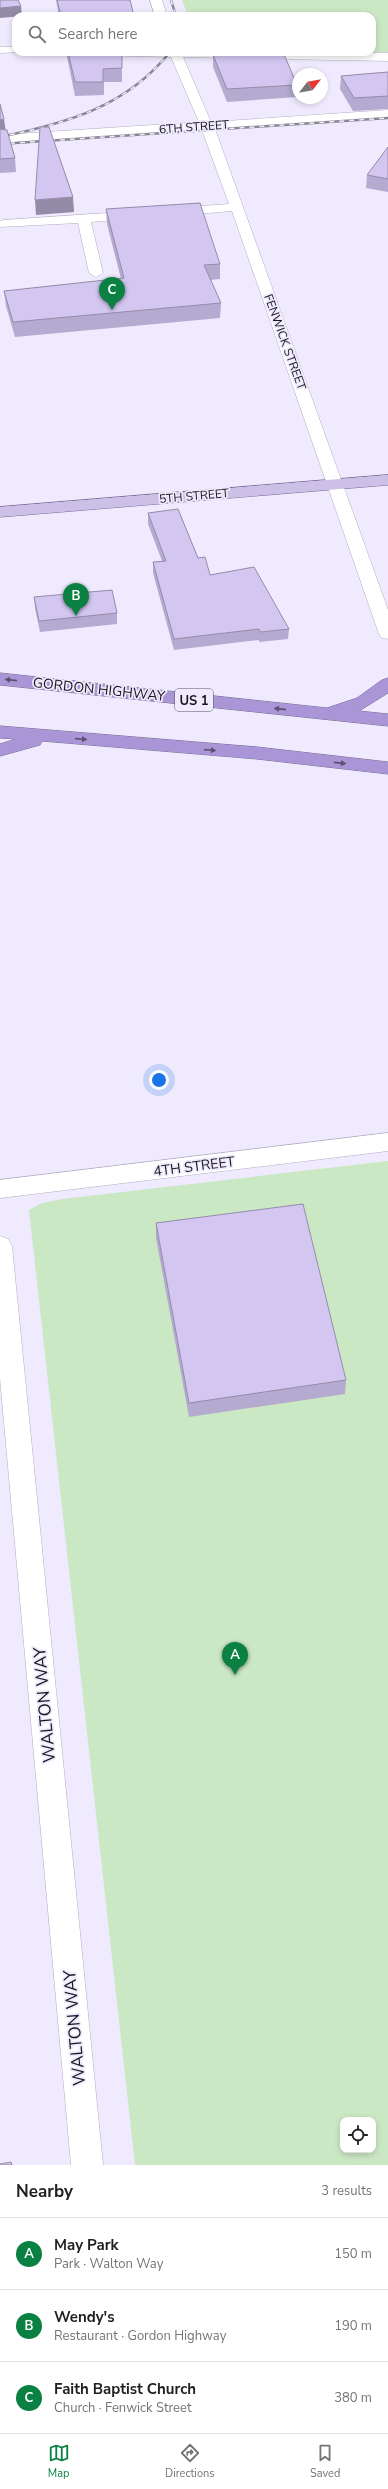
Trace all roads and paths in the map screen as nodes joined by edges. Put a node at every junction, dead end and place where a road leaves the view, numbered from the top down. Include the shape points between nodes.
1 (156, 0) edge
2 (160, 12) edge
3 (0, 50) edge
4 (12, 50) edge
5 (176, 56) edge
6 (335, 56) edge
7 (388, 57) edge
8 (388, 114) edge
9 (388, 122) edge
10 (208, 130) junction
11 (0, 139) edge
12 (0, 146) edge
13 (238, 207) junction
14 (84, 219) junction
15 (4, 224) dead end
16 (96, 273) dead end
17 (388, 480) edge
18 (335, 484) junction
19 (0, 512) edge
20 (388, 634) edge
21 (0, 679) edge
22 (388, 684) edge
23 (311, 712) junction
24 (388, 720) edge
25 (0, 732) edge
26 (52, 737) junction
27 (0, 750) edge
28 (388, 768) edge
29 (388, 1142) edge
30 (0, 1189) edge
31 (0, 1246) edge
32 (87, 2165) edge

1 - 2 street
3 - 4 street
5 - 10 street, FENWICK STREET
6 - 7 street
8 - 10 street, 6TH STREET
9 - 10 street, 6TH STREET
10 - 11 street, 6TH STREET
10 - 12 street, 6TH STREET
10 - 13 street, FENWICK STREET
13 - 14 street
13 - 18 street, FENWICK STREET
14 - 15 street
14 - 16 street
17 - 18 main road, 5TH STREET
18 - 19 main road, 5TH STREET
18 - 20 street, FENWICK STREET
23 -> 21 highway, GORDON HIGHWAY / US 1
22 - 23 highway via 350,710
23 - 24 highway, GORDON HIGHWAY / US 1
25 - 26 highway
26 - 27 highway
26 -> 28 highway via 257,753
29 - 30 street, 4TH STREET
31 - 32 street, WALTON WAY

